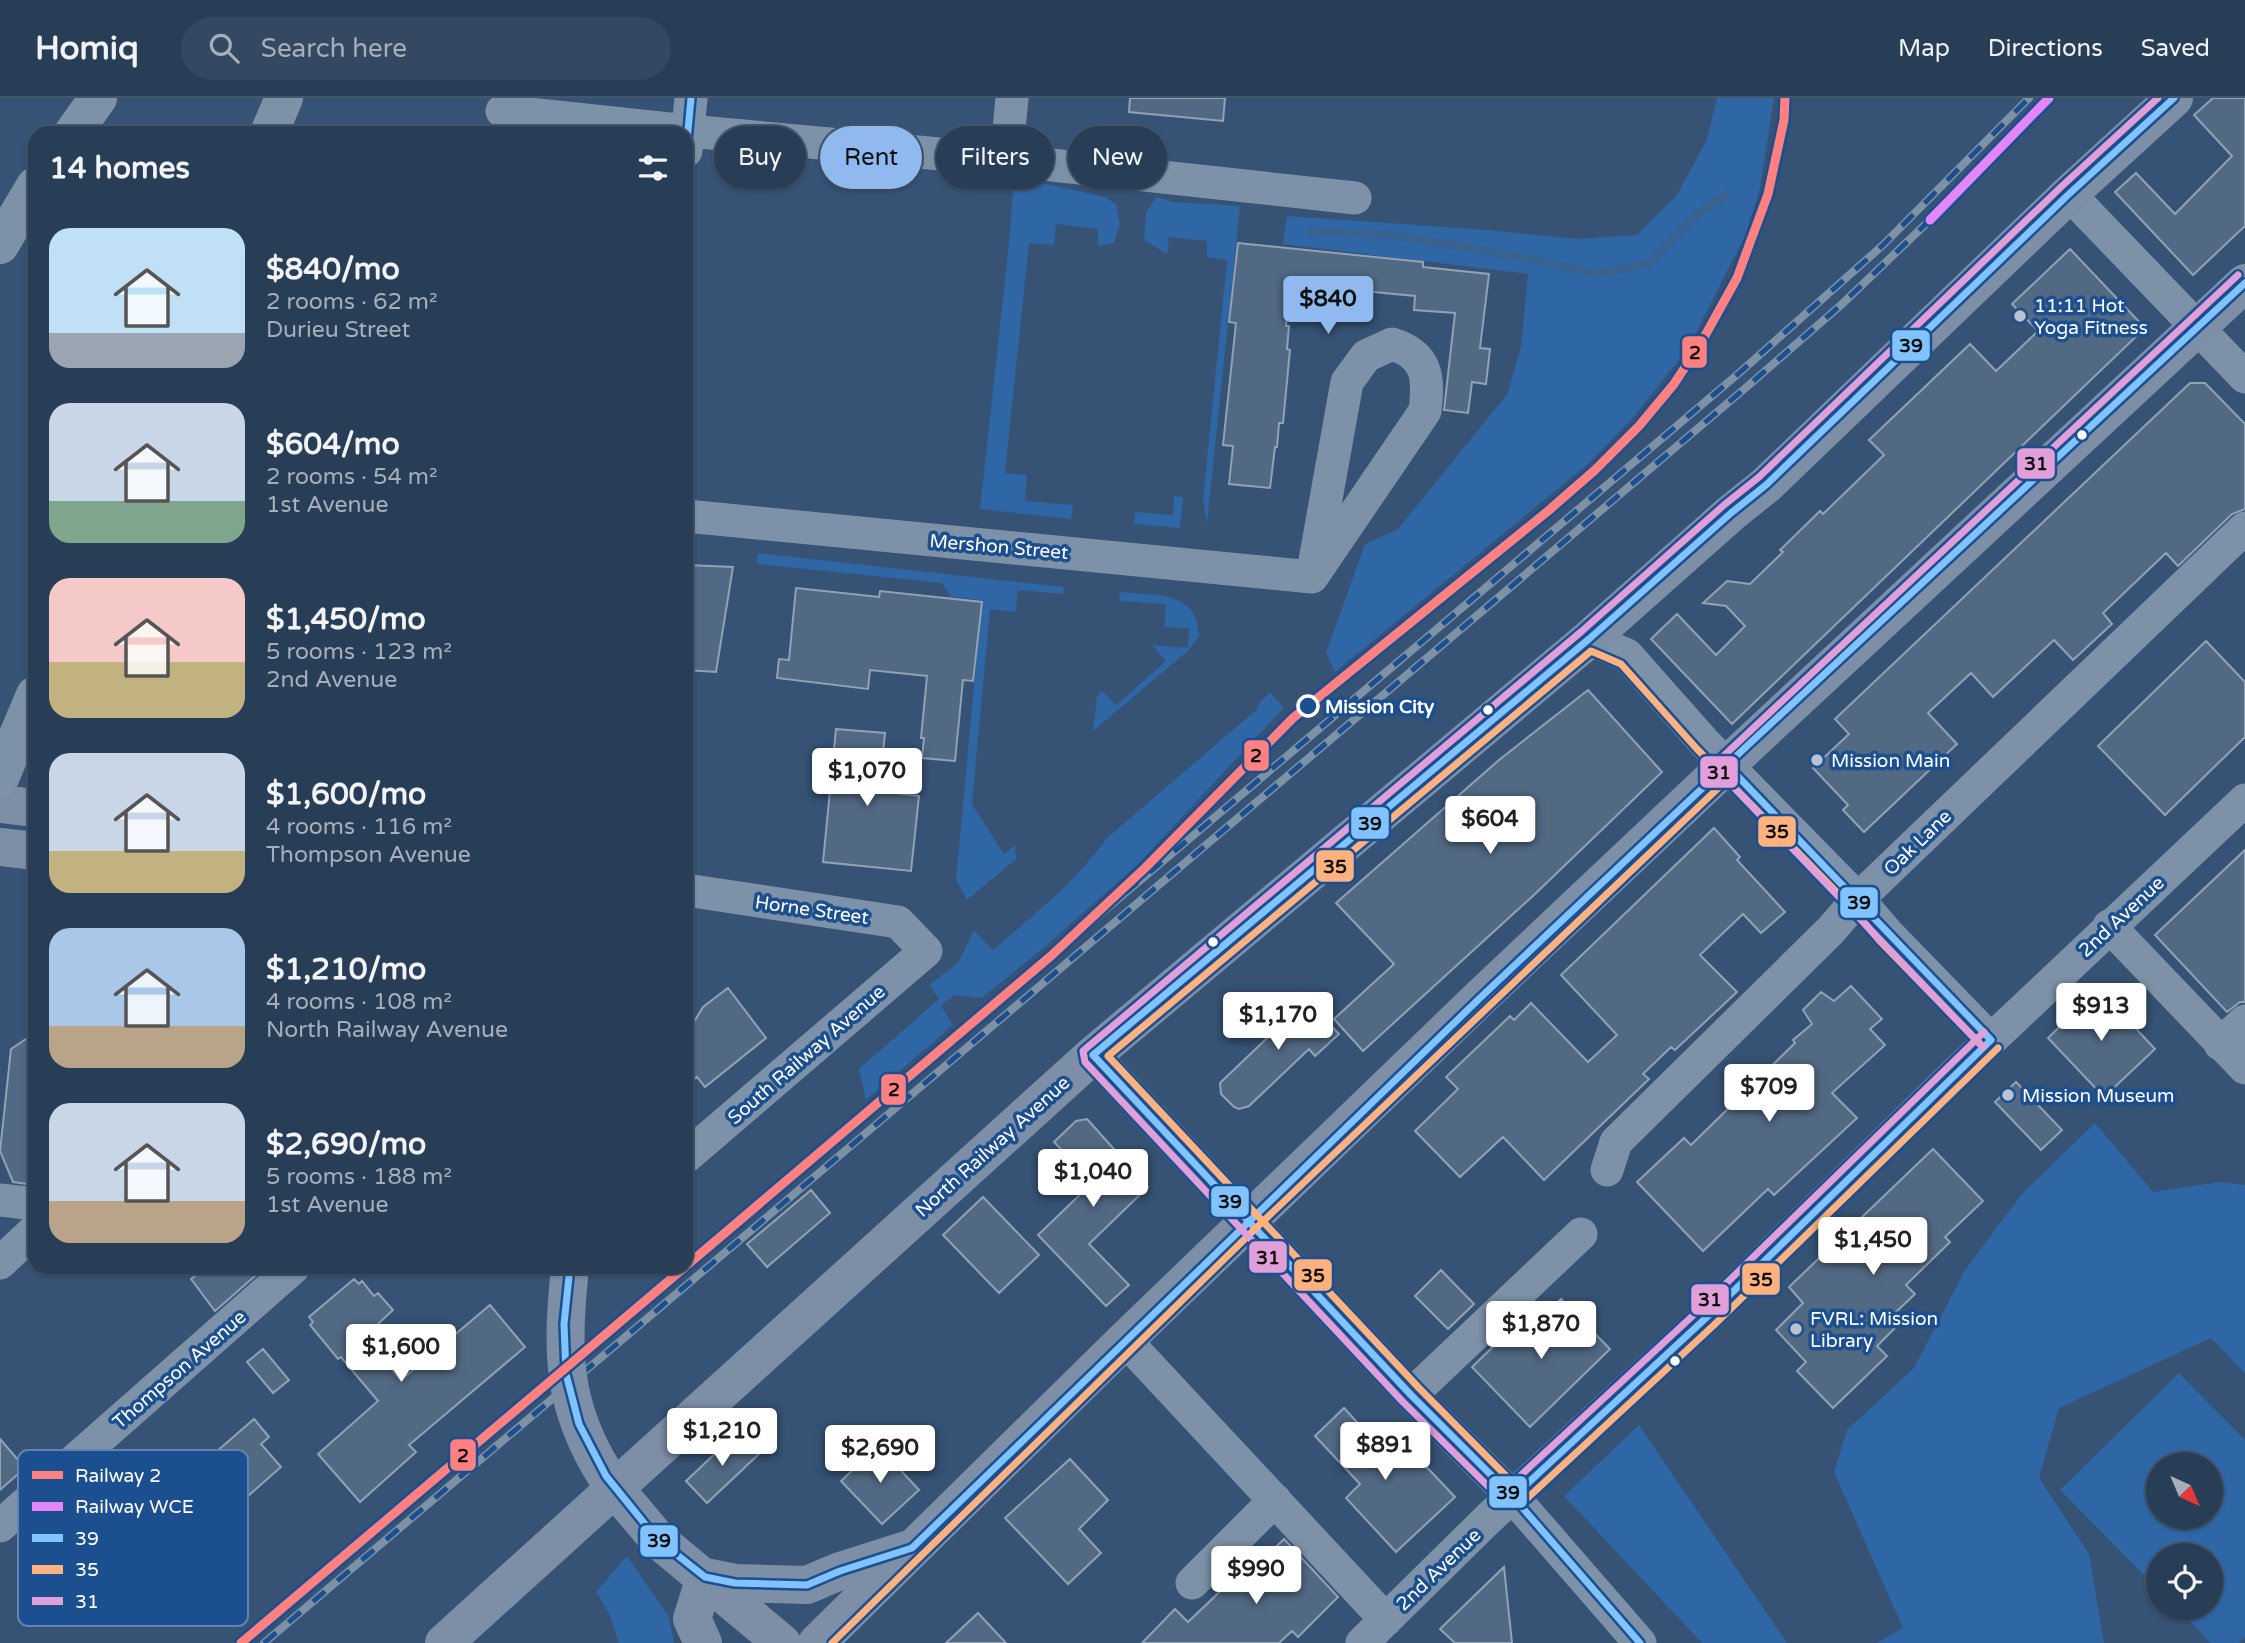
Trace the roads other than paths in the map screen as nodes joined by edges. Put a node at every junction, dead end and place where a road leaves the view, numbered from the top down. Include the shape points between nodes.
1 (98, 98) edge
2 (284, 98) edge
3 (691, 98) edge
4 (1012, 98) edge
5 (2174, 98) edge
6 (502, 111) dead end
7 (78, 126) edge
8 (272, 126) edge
9 (594, 126) edge
10 (688, 126) edge
11 (1009, 126) edge
12 (693, 141) edge
13 (936, 156) edge
14 (1054, 165) edge
15 (2069, 194) junction
16 (28, 198) edge
17 (1355, 198) dead end
18 (0, 245) edge
19 (2245, 283) edge
20 (2198, 328) junction
21 (2245, 377) edge
22 (693, 517) edge
23 (2245, 528) edge
24 (1312, 577) junction
25 (1589, 639) junction
26 (28, 712) edge
27 (1727, 765) junction
28 (0, 778) edge
29 (2245, 800) edge
30 (0, 804) edge
31 (28, 807) edge
32 (0, 847) edge
33 (28, 850) edge
34 (693, 891) edge
35 (1858, 899) junction
36 (2109, 926) junction
37 (926, 951) joint
38 (2245, 1021) edge
39 (1991, 1040) junction
40 (2220, 1044) junction
41 (1093, 1055) junction
42 (2245, 1068) edge
43 (693, 1151) edge
44 (1607, 1170) dead end
45 (0, 1200) edge
46 (28, 1203) edge
47 (1248, 1221) junction
48 (1581, 1234) dead end
49 (28, 1237) edge
50 (0, 1263) edge
51 (286, 1274) edge
52 (569, 1274) edge
53 (1125, 1340) junction
54 (1411, 1395) junction
55 (86, 1450) edge
56 (1513, 1497) junction
57 (1275, 1500) junction
58 (18, 1510) edge
59 (0, 1526) edge
60 (912, 1548) junction
61 (705, 1577) junction
62 (1192, 1583) dead end
63 (1386, 1619) junction
64 (444, 1643) edge
65 (703, 1643) edge
66 (782, 1643) edge
67 (817, 1643) edge
68 (1362, 1643) edge
69 (1640, 1643) edge

1 - 7 highway
2 - 8 highway
3 - 10 street
4 - 11 street
5 - 15 main road, North Railway Avenue
6 - 9 street
12 - 13 street
14 - 17 street
15 - 20 street
15 - 25 main road, North Railway Avenue via 1766,485
16 - 18 highway
19 - 20 main road
20 - 21 street
20 - 27 main road
22 - 24 street, Mershon Street
23 - 35 street, Oak Lane
24 - 24 street via 1425,411 1428,384 1419,359 1408,348 1392,344 1378,349 1366,356 1347,382
25 - 27 street via 1627,655
25 - 41 main road, North Railway Avenue
26 - 28 highway
27 - 35 street
27 - 47 main road
29 - 36 street, 2nd Avenue
30 - 31 main road
32 - 33 main road
34 - 37 street, Horne Street via 898,922
35 - 39 street
35 - 44 street, Oak Lane via 1616,1142
36 - 39 street, 2nd Avenue
36 - 40 street
37 - 43 street, South Railway Avenue
38 - 40 street
39 - 56 street, 2nd Avenue via 1707,1317
40 - 42 street
41 - 47 street
41 - 64 main road, North Railway Avenue
45 - 46 street
47 - 53 main road
47 - 54 street
48 - 54 street
49 - 50 street
51 - 55 street, Thompson Avenue
52 - 61 main road, bridge via 564,1324 566,1374 579,1424 606,1476 657,1539
53 - 57 street
53 - 60 main road
54 - 56 street
56 - 63 street, 2nd Avenue
56 - 69 street
57 - 62 street
57 - 63 street
58 - 59 street, Thompson Avenue
60 - 61 main road via 807,1585 735,1583
60 - 67 main road
61 - 65 main road via 692,1619
61 - 66 main road
63 - 68 street, 2nd Avenue

